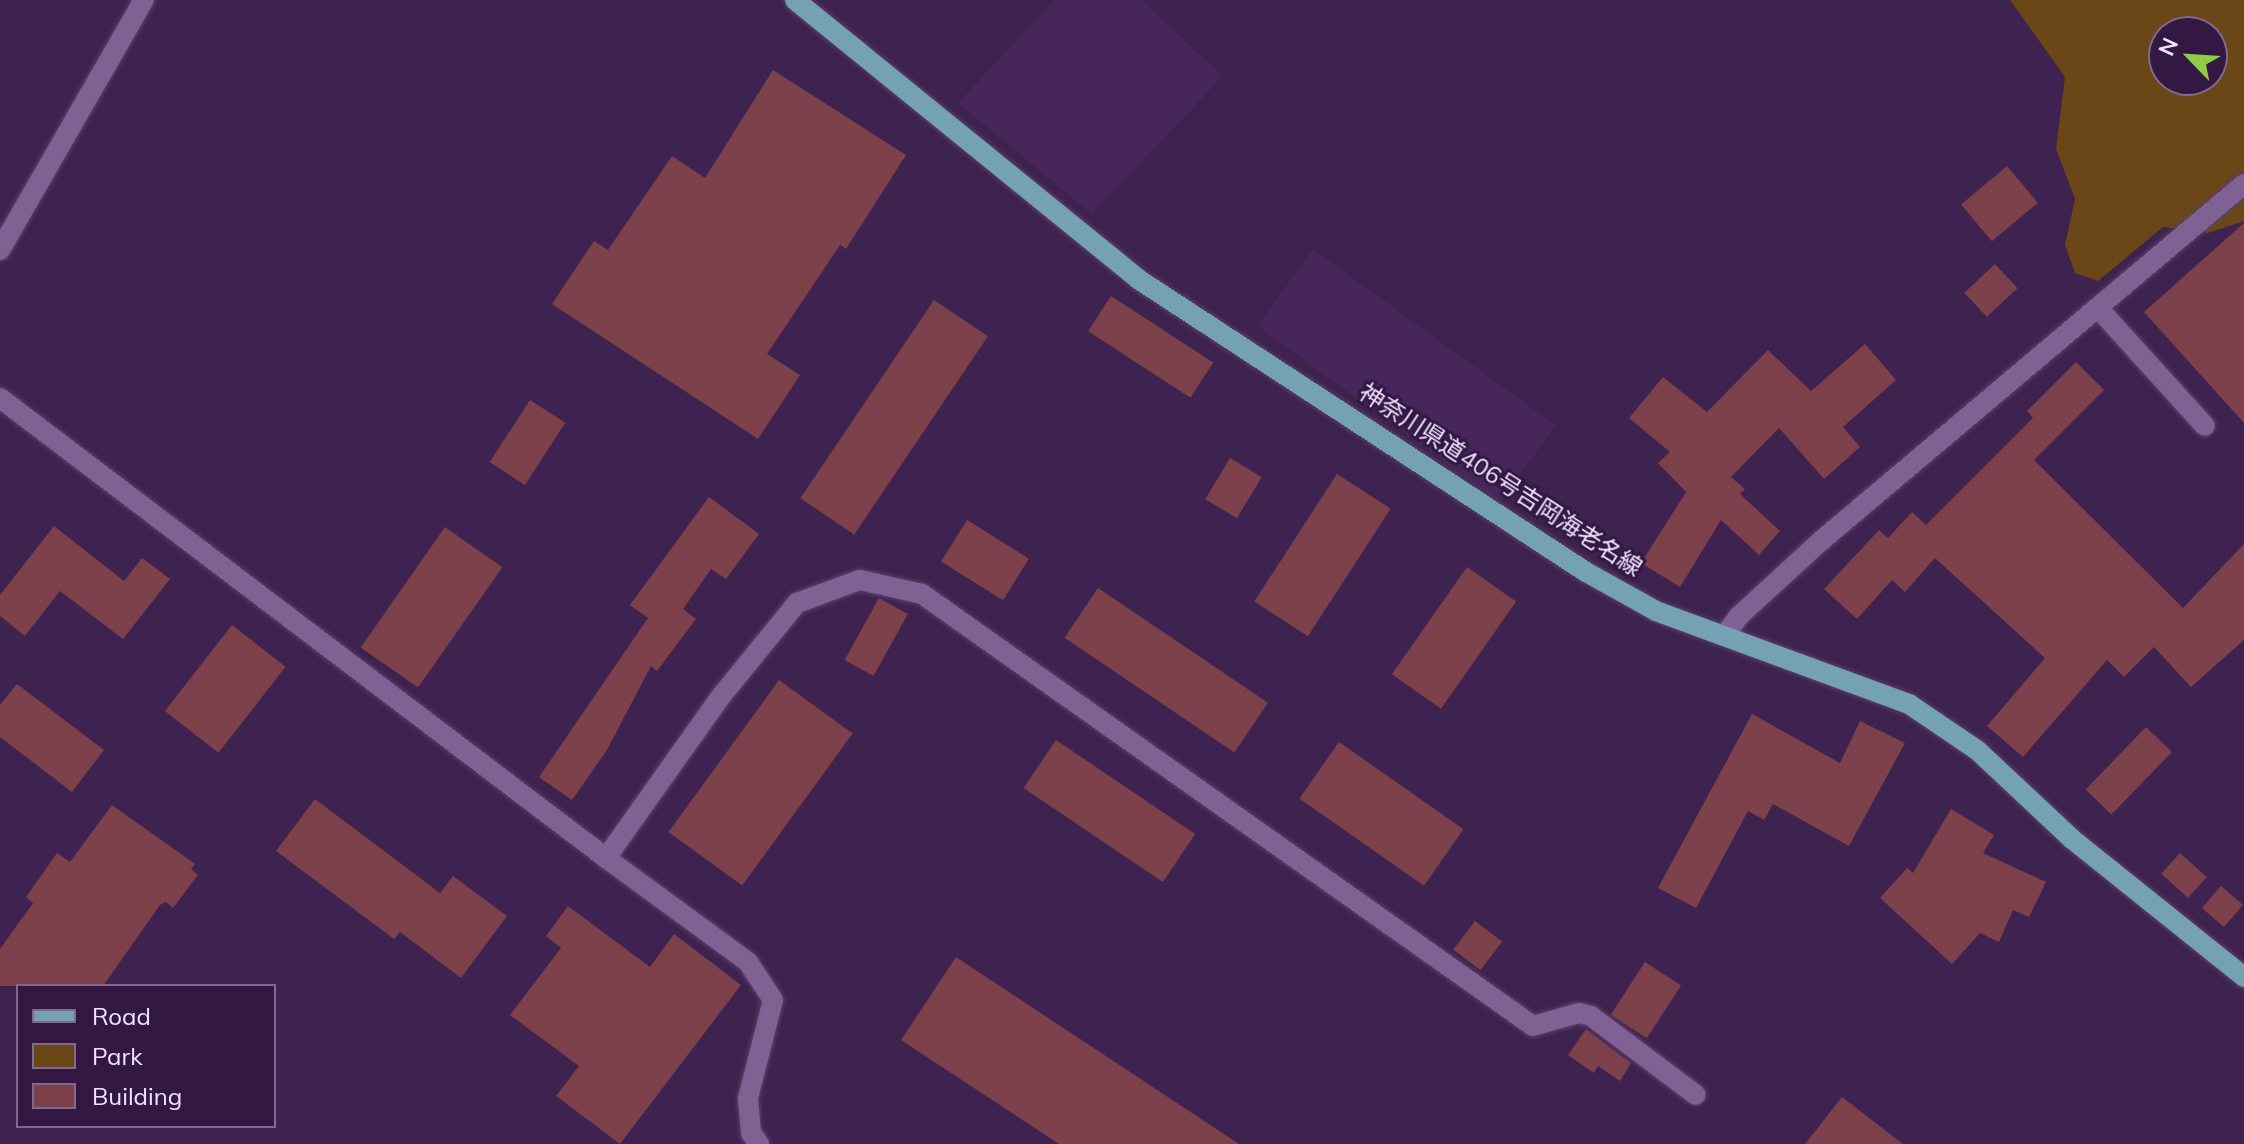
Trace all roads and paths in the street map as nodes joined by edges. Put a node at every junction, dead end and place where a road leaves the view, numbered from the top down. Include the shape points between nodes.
1 (144, 0) edge
2 (795, 0) edge
3 (2244, 184) edge
4 (0, 250) edge
5 (2098, 308) junction
6 (0, 398) edge
7 (2205, 426) dead end
8 (1724, 636) junction
9 (606, 858) junction
10 (2244, 977) edge
11 (1696, 1095) dead end
12 (759, 1144) edge

1 - 4 street
2 - 8 main road, 神奈川県道406号吉岡海老名線 via 1138,279 1586,572 1656,611
3 - 5 street
5 - 7 street
5 - 8 street via 1822,540
6 - 9 street
8 - 10 main road, 神奈川県道406号吉岡海老名線 via 1909,704 1977,750 2072,839
9 - 11 street via 722,695 797,603 860,580 922,594 1533,1026 1579,1013 1591,1016
9 - 12 street via 748,962 773,1000 748,1098 751,1133

